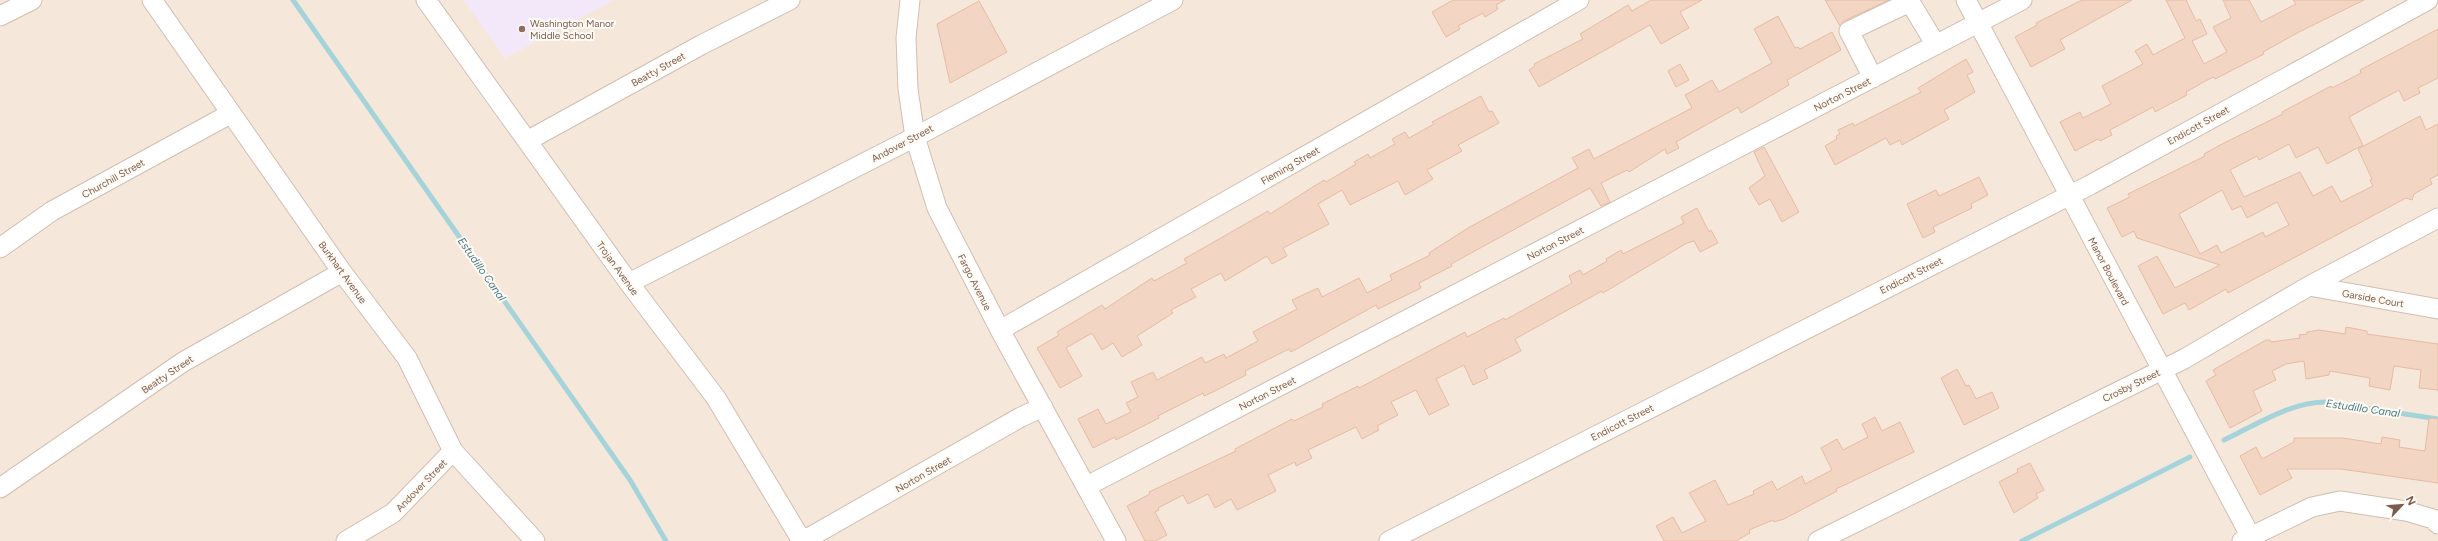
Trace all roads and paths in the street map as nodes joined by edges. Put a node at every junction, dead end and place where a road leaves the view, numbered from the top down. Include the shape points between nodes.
1 (32, 0) edge
2 (152, 0) edge
3 (426, 0) edge
4 (790, 0) edge
5 (910, 0) edge
6 (1173, 0) edge
7 (1579, 0) edge
8 (1966, 0) edge
9 (2022, 0) edge
10 (2428, 0) edge
11 (0, 16) edge
12 (1978, 23) junction
13 (1936, 45) junction
14 (1873, 78) junction
15 (230, 114) junction
16 (915, 137) junction
17 (527, 141) junction
18 (2068, 195) junction
19 (2438, 218) edge
20 (0, 248) edge
21 (342, 272) junction
22 (629, 283) junction
23 (2309, 286) junction
24 (2438, 309) edge
25 (1000, 330) junction
26 (2163, 370) junction
27 (1043, 407) junction
28 (453, 451) junction
29 (1087, 486) junction
30 (0, 488) edge
31 (2438, 524) edge
32 (2249, 540) edge
33 (346, 541) edge
34 (535, 541) edge
35 (802, 541) edge
36 (1116, 541) edge
37 (1389, 541) edge
38 (1818, 541) edge

1 - 11 street
2 - 15 street, Burkhart Avenue
3 - 17 street, Trojan Avenue
4 - 17 street, Beatty Street via 701,45
5 - 16 street, Fargo Avenue via 906,38 908,88
6 - 16 street, Andover Street
7 - 25 street, Fleming Street
8 - 12 street, Manor Boulevard
9 - 12 street, Norton Street
10 - 18 street, Endicott Street
12 - 13 street, Norton Street
12 - 18 street, Manor Boulevard
13 - 14 street, Norton Street
13 - 14 street via 1910,2 1849,31
14 - 29 street, Norton Street
15 - 20 street, Churchill Street via 52,211
15 - 21 street, Burkhart Avenue
16 - 22 street, Andover Street
16 - 25 street, Fargo Avenue via 937,208
17 - 22 street, Trojan Avenue
18 - 26 street, Manor Boulevard
18 - 37 street, Endicott Street
19 - 23 street, Crosby Street
21 - 28 street, Burkhart Avenue via 407,358
21 - 30 street, Beatty Street via 183,362
22 - 35 street, Trojan Avenue via 716,398
23 - 24 street, Garside Court
23 - 26 street, Crosby Street
25 - 27 street, Fargo Avenue
26 - 32 street, Manor Boulevard
26 - 38 street, Crosby Street
27 - 29 street, Fargo Avenue
27 - 35 street, Norton Street
28 - 33 street, Andover Street via 393,513
28 - 34 street, Burkhart Avenue
29 - 36 street, Fargo Avenue
31 - 32 street via 2433,519 2406,511 2340,501 2312,507

